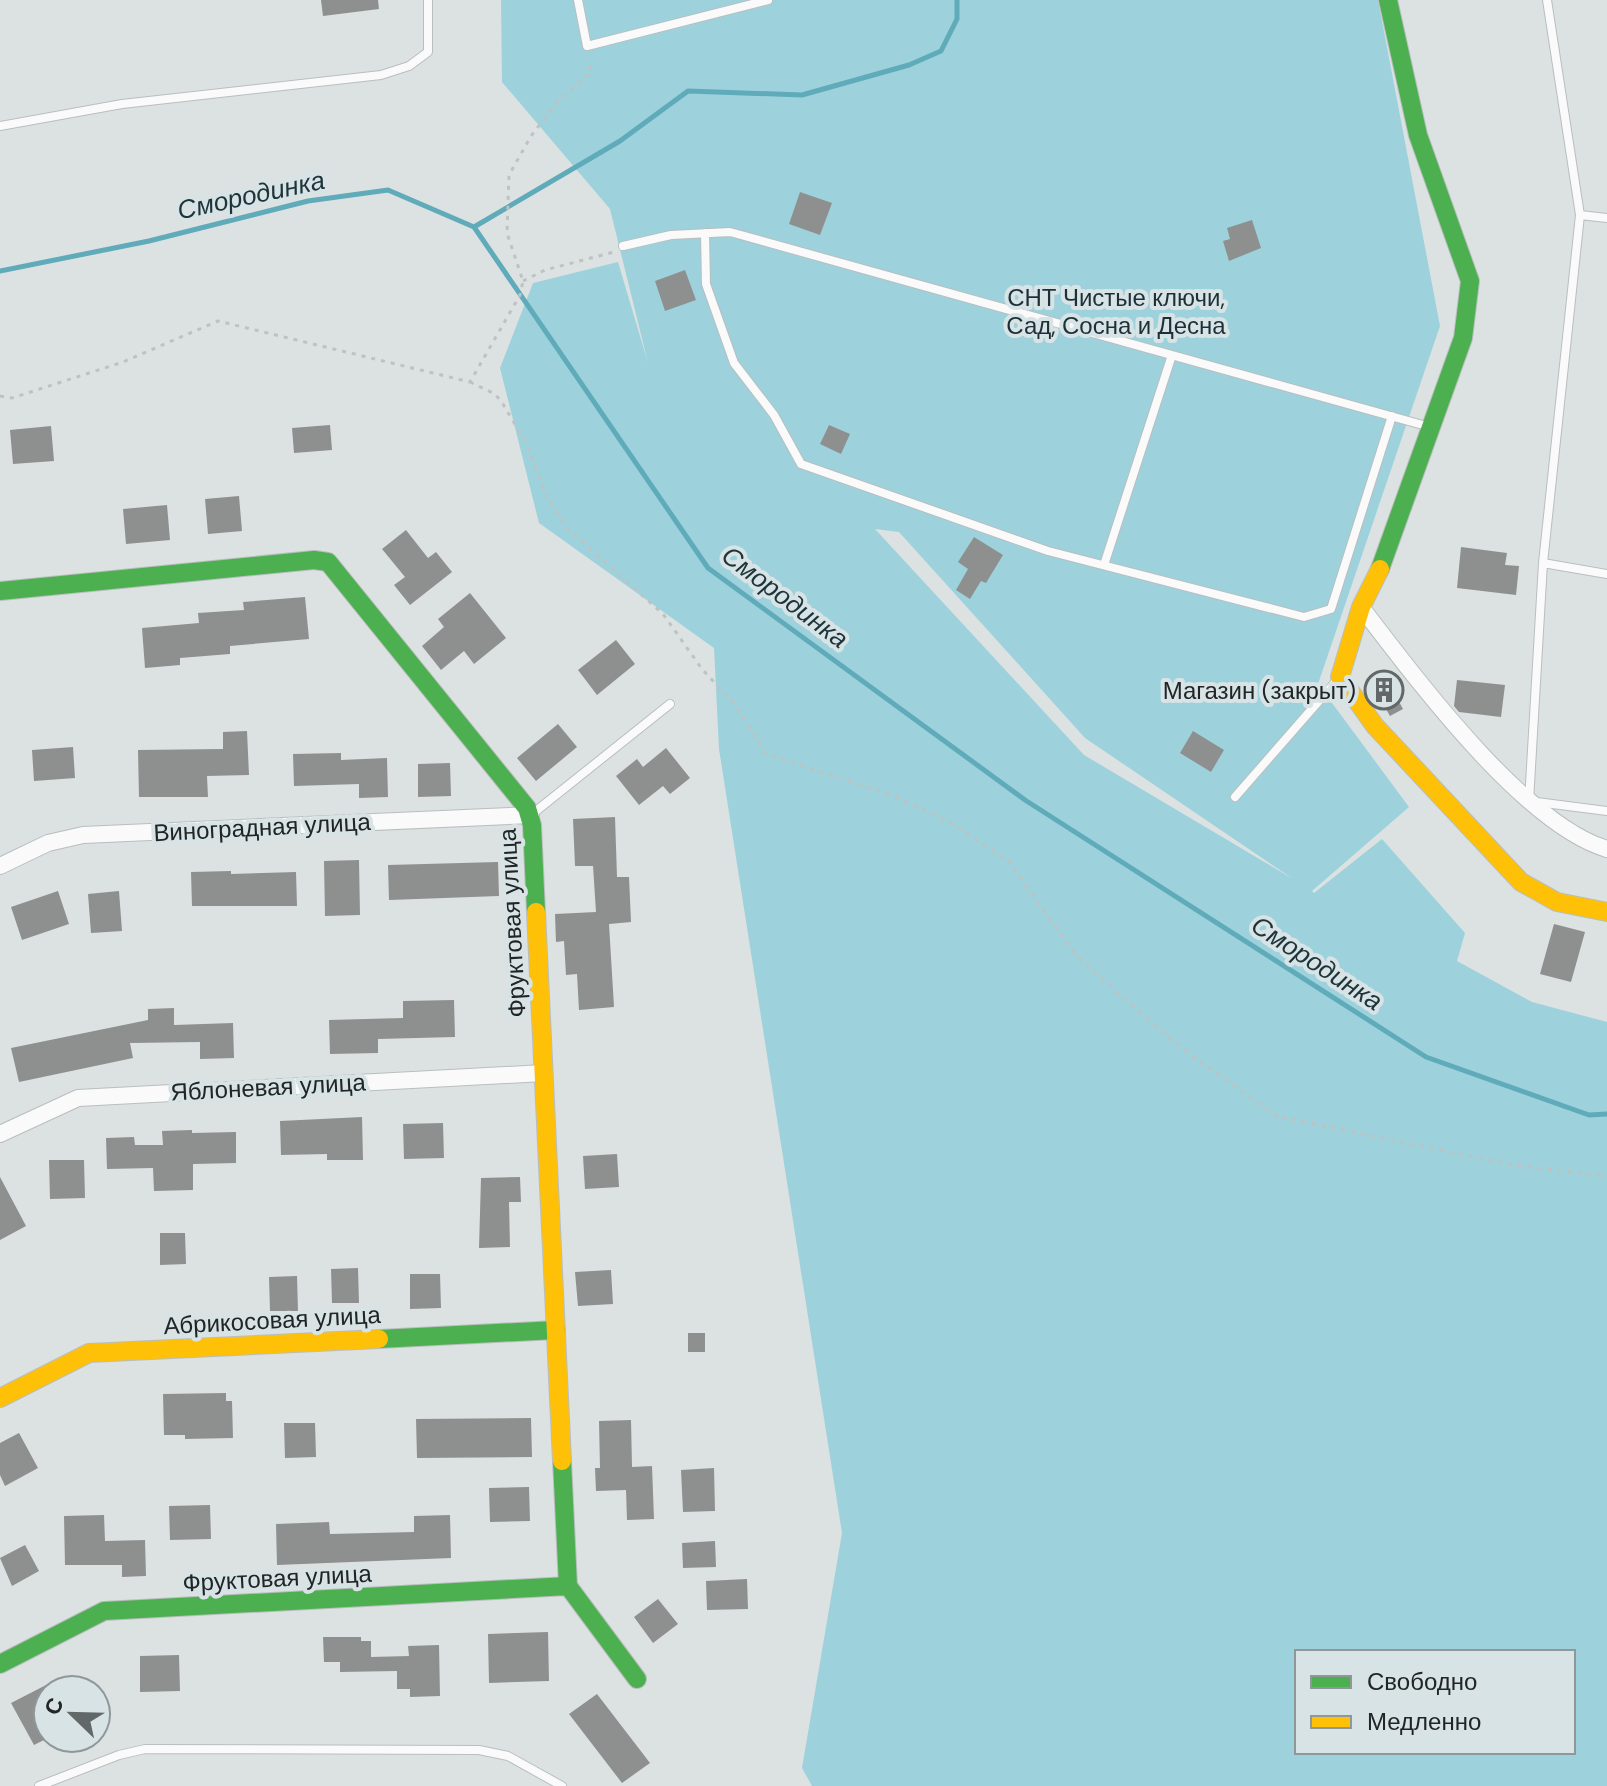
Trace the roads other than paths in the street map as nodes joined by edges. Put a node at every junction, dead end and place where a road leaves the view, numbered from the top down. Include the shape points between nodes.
1 (428, 0) edge
2 (578, 0) edge
3 (768, 0) edge
4 (1388, 0) edge
5 (1547, 0) edge
6 (0, 126) edge
7 (1580, 215) junction
8 (1607, 218) edge
9 (705, 233) junction
10 (623, 246) road end
11 (1172, 355) junction
12 (1392, 416) junction
13 (1431, 427) junction
14 (1543, 563) junction
15 (1104, 565) junction
16 (1607, 574) edge
17 (0, 591) edge
18 (1361, 607) junction
19 (1340, 677) junction
20 (670, 704) dead end
21 (1235, 797) dead end
22 (1529, 801) junction
23 (1607, 811) edge
24 (531, 815) junction
25 (1607, 849) edge
26 (0, 866) edge
27 (1607, 912) edge
28 (544, 1073) junction
29 (0, 1134) edge
30 (556, 1330) junction
31 (0, 1398) edge
32 (568, 1586) junction
33 (0, 1664) edge
34 (637, 1679) dead end
35 (39, 1786) edge
36 (562, 1786) edge

1 - 6 lane via 428,52 409,66 381,75 122,104
2 - 3 lane via 587,46
4 - 13 street via 1418,135 1470,281 1463,338
5 - 7 lane
7 - 8 lane
7 - 14 lane
9 - 10 lane
9 - 11 lane via 730,232
9 - 15 lane via 706,284 734,363 774,415 801,464 1048,551
11 - 12 lane
11 - 15 lane
12 - 13 lane
12 - 15 lane via 1331,609 1304,617
13 - 18 street
14 - 16 lane
14 - 22 lane
17 - 24 street, Фруктовая улица via 328,562
18 - 19 street
18 - 22 street via 1440,707
19 - 21 lane
19 - 27 street via 1375,726 1521,882 1557,902
20 - 24 lane
22 - 23 lane
22 - 25 street via 1587,843
24 - 26 street, Виноградная улица via 83,835 48,843
24 - 28 street, Фруктовая улица
28 - 29 street, Яблоневая улица via 78,1098
28 - 30 street, Фруктовая улица
30 - 31 street, Абрикосовая улица via 89,1353
30 - 32 street, Фруктовая улица
32 - 33 street, Фруктовая улица via 104,1611
32 - 34 street
35 - 36 lane via 145,1749 479,1750 508,1756

